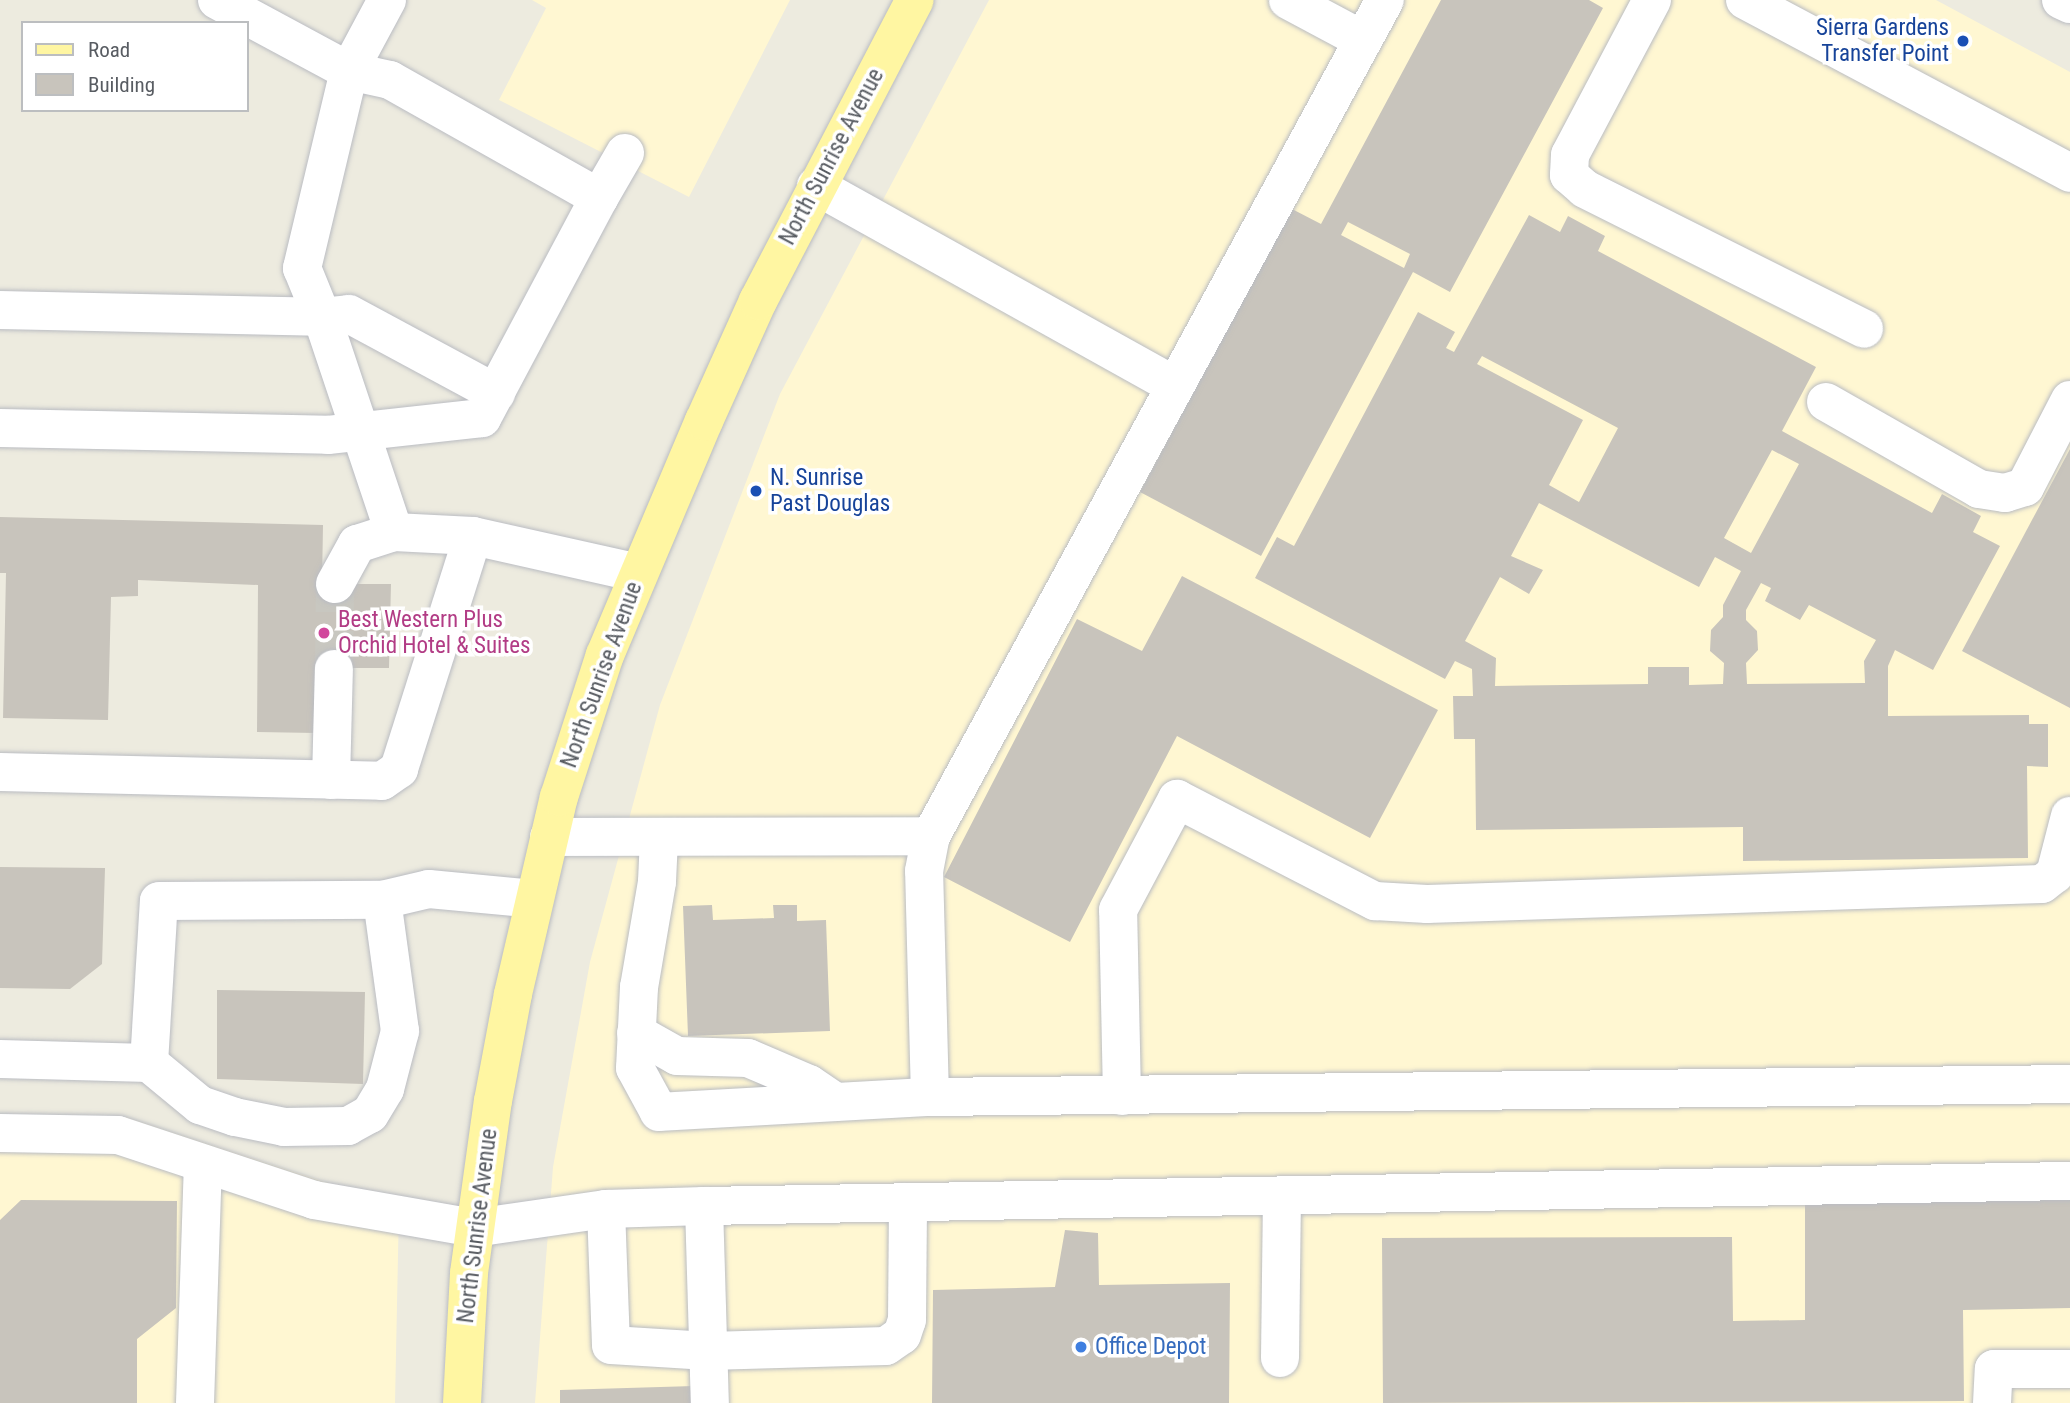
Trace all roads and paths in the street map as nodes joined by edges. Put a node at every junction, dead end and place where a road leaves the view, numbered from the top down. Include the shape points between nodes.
1 (217, 0) edge
2 (915, 0) edge
3 (1288, 0) edge
4 (1385, 0) edge
5 (1652, 0) edge
6 (1745, 0) edge
7 (2061, 0) edge
8 (383, 1) edge
9 (2070, 4) edge
10 (1363, 40) junction
11 (349, 71) junction
12 (625, 153) dead end
13 (2070, 173) edge
14 (816, 186) junction
15 (599, 198) junction
16 (0, 310) edge
17 (322, 317) junction
18 (1864, 329) dead end
19 (1175, 386) junction
20 (496, 393) junction
21 (2070, 400) edge
22 (1826, 402) dead end
23 (0, 428) edge
24 (362, 431) junction
25 (394, 532) junction
26 (473, 536) junction
27 (638, 572) junction
28 (335, 584) tunnel mouth
29 (334, 669) tunnel mouth
30 (0, 772) edge
31 (331, 780) junction
32 (2070, 816) edge
33 (931, 836) junction
34 (549, 837) junction
35 (659, 839) junction
36 (534, 899) junction
37 (382, 900) junction
38 (636, 1033) junction
39 (0, 1059) edge
40 (149, 1063) junction
41 (2070, 1084) edge
42 (1122, 1096) junction
43 (930, 1097) junction
44 (836, 1102) junction
45 (0, 1133) edge
46 (203, 1164) junction
47 (2070, 1181) edge
48 (1282, 1195) junction
49 (908, 1202) junction
50 (704, 1206) junction
51 (606, 1209) junction
52 (474, 1228) junction
53 (708, 1351) junction
54 (1280, 1358) dead end
55 (2070, 1369) edge
56 (195, 1403) edge
57 (462, 1403) edge
58 (710, 1403) edge
59 (1992, 1403) edge

1 - 11 street
2 - 14 main road, North Sunrise Avenue
3 - 10 street
4 - 10 street
5 - 18 street via 1570,155 1569,175 1585,189
6 - 13 street
7 - 9 street
8 - 11 street
10 - 19 street
11 - 15 street via 390,80
11 - 17 street via 302,268
12 - 15 street
14 - 19 street
14 - 27 main road, North Sunrise Avenue via 758,302
15 - 20 street
16 - 17 street
17 - 20 street via 349,314
17 - 24 street
19 - 33 street
20 - 24 street via 482,418
21 - 22 street via 2025,487 2005,493 1979,489
23 - 24 street via 328,435
24 - 25 street
25 - 26 street
25 - 28 street via 356,544
26 - 27 street
26 - 31 street via 399,769 382,781
27 - 34 main road, North Sunrise Avenue via 605,655
29 - 31 street
30 - 31 street
32 - 42 street via 2055,874 2042,884 1427,904 1375,901 1177,799 1118,910
33 - 35 street
33 - 43 street via 923,870
34 - 35 street
34 - 36 main road, North Sunrise Avenue
35 - 38 street
36 - 37 street via 429,889
36 - 52 main road, North Sunrise Avenue via 513,994
37 - 40 street via 159,901
37 - 40 street via 400,1031 385,1089 370,1114 348,1126 284,1127 200,1105
38 - 44 street via 677,1056 748,1058 808,1084
38 - 44 street via 635,1068 659,1112
39 - 40 street
41 - 42 street
42 - 43 street
43 - 44 street
45 - 46 street via 118,1135
46 - 52 street via 314,1200
46 - 56 street
47 - 48 street
48 - 49 street
48 - 54 street
49 - 50 street
49 - 53 street via 907,1320 902,1335 886,1346
50 - 51 street
50 - 53 street
51 - 52 street
51 - 53 street via 611,1345
52 - 57 main road, North Sunrise Avenue
53 - 58 street
55 - 59 street via 1994,1369

